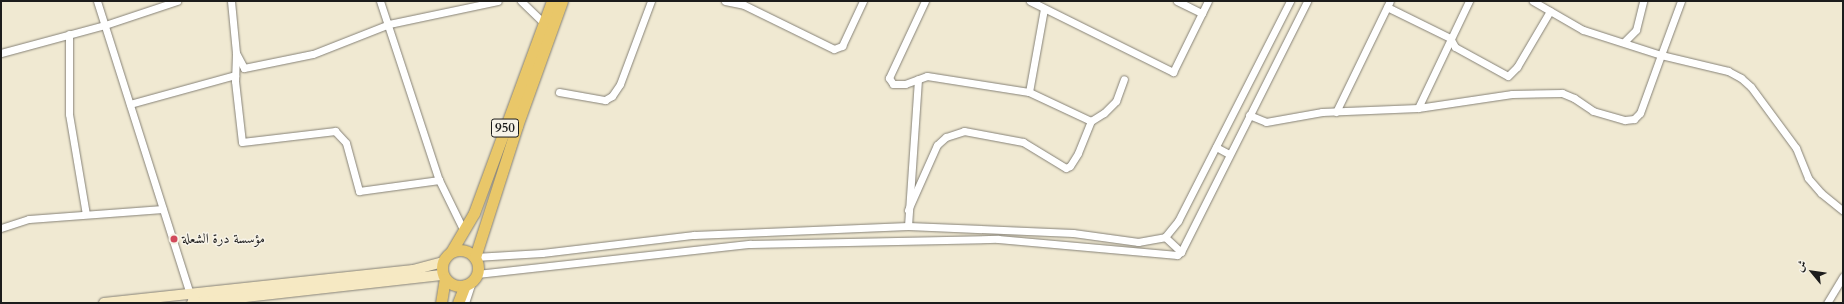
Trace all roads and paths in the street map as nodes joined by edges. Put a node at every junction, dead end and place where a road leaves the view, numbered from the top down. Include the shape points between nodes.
1 (97, 1) edge
2 (177, 1) edge
3 (231, 1) edge
4 (380, 1) edge
5 (498, 1) edge
6 (521, 1) edge
7 (552, 1) edge
8 (562, 1) edge
9 (651, 1) edge
10 (725, 1) edge
11 (863, 1) edge
12 (925, 1) edge
13 (1030, 1) edge
14 (1177, 1) edge
15 (1208, 1) edge
16 (1290, 1) edge
17 (1307, 1) edge
18 (1469, 1) edge
19 (1533, 1) edge
20 (1643, 1) edge
21 (1681, 1) edge
22 (164, 3) edge
23 (1388, 4) edge
24 (1044, 9) junction
25 (1550, 11) junction
26 (1202, 13) junction
27 (544, 23) junction
28 (389, 24) junction
29 (105, 25) junction
30 (69, 34) junction
31 (1450, 38) junction
32 (1270, 40) junction
33 (1624, 42) junction
34 (1282, 46) junction
35 (1, 53) edge
36 (236, 53) junction
37 (1661, 55) junction
38 (236, 75) junction
39 (918, 79) junction
40 (1124, 79) dead end
41 (559, 92) dead end
42 (1029, 92) junction
43 (130, 104) junction
44 (1418, 108) junction
45 (1336, 112) junction
46 (1249, 115) junction
47 (1091, 120) junction
48 (1216, 147) junction
49 (1230, 154) junction
50 (439, 180) junction
51 (163, 209) junction
52 (908, 210) junction
53 (1843, 211) edge
54 (86, 214) junction
55 (908, 226) junction
56 (1, 228) edge
57 (918, 228) junction
58 (464, 231) junction
59 (1165, 237) junction
60 (918, 241) junction
61 (451, 252) junction
62 (1181, 252) junction
63 (475, 257) junction
64 (443, 262) junction
65 (1843, 276) edge
66 (444, 277) junction
67 (471, 280) junction
68 (191, 300) edge
69 (104, 303) edge
70 (441, 303) edge
71 (458, 303) edge
72 (465, 303) edge
73 (1827, 303) edge

1 - 29 street
2 - 22 street
3 - 36 street
4 - 28 street
5 - 28 street
6 - 27 street
7 - 27 main road, 950 / 950
8 - 63 main road, 950 via 517,126
9 - 41 street via 620,84 612,96 605,100
10 - 11 street via 744,5 834,49 842,46
12 - 39 street via 889,78 893,84 905,84
13 - 24 street
14 - 26 street
15 - 26 street
16 - 32 street
17 - 34 street
18 - 31 street
19 - 25 street
20 - 33 street via 1636,30
21 - 37 street
22 - 29 street
23 - 31 street
23 - 45 street
24 - 26 street via 1173,72
24 - 42 street
25 - 31 street via 1517,67 1508,76 1455,47
25 - 33 street via 1583,30
27 - 58 main road, 950 / 950 via 474,213
28 - 36 street via 313,54 244,68
28 - 50 street
29 - 30 street
29 - 43 street
30 - 35 street
30 - 54 street via 69,114
31 - 44 street
32 - 34 street
32 - 48 street
33 - 37 street
34 - 46 street
36 - 38 street
37 - 44 street via 1640,113 1634,119 1625,120 1593,111 1562,93 1512,94
37 - 53 street via 1728,71 1741,78 1751,87 1796,148 1808,178 1821,194
38 - 43 street
38 - 50 street via 242,142 335,131 346,143 359,191
39 - 42 street via 927,76
39 - 52 street
40 - 47 street via 1116,101 1104,113
42 - 47 street
43 - 51 street
44 - 45 street
45 - 46 street via 1266,122
46 - 49 street
47 - 52 street via 1078,153 1066,168 1023,142 964,131 946,137 938,145
48 - 49 street
48 - 59 street via 1178,221
49 - 62 street
50 - 58 street
51 - 54 street
51 - 68 street
52 - 55 street
54 - 56 street via 29,219
55 - 57 street
55 - 63 street via 694,235 542,253
57 - 59 street via 1072,234 1138,242
57 - 60 street
58 - 61 main road, 950 / 950
59 - 62 street
60 - 62 street via 998,239 1165,255
60 - 67 street via 750,244
61 - 63 main road via 464,250
61 - 64 main road
63 - 67 main road via 478,265
64 - 66 main road
64 - 68 main road via 413,270
65 - 73 street
66 - 67 main road via 456,286
66 - 68 main road
66 - 70 main road
67 - 71 main road
67 - 72 street
68 - 69 main road

